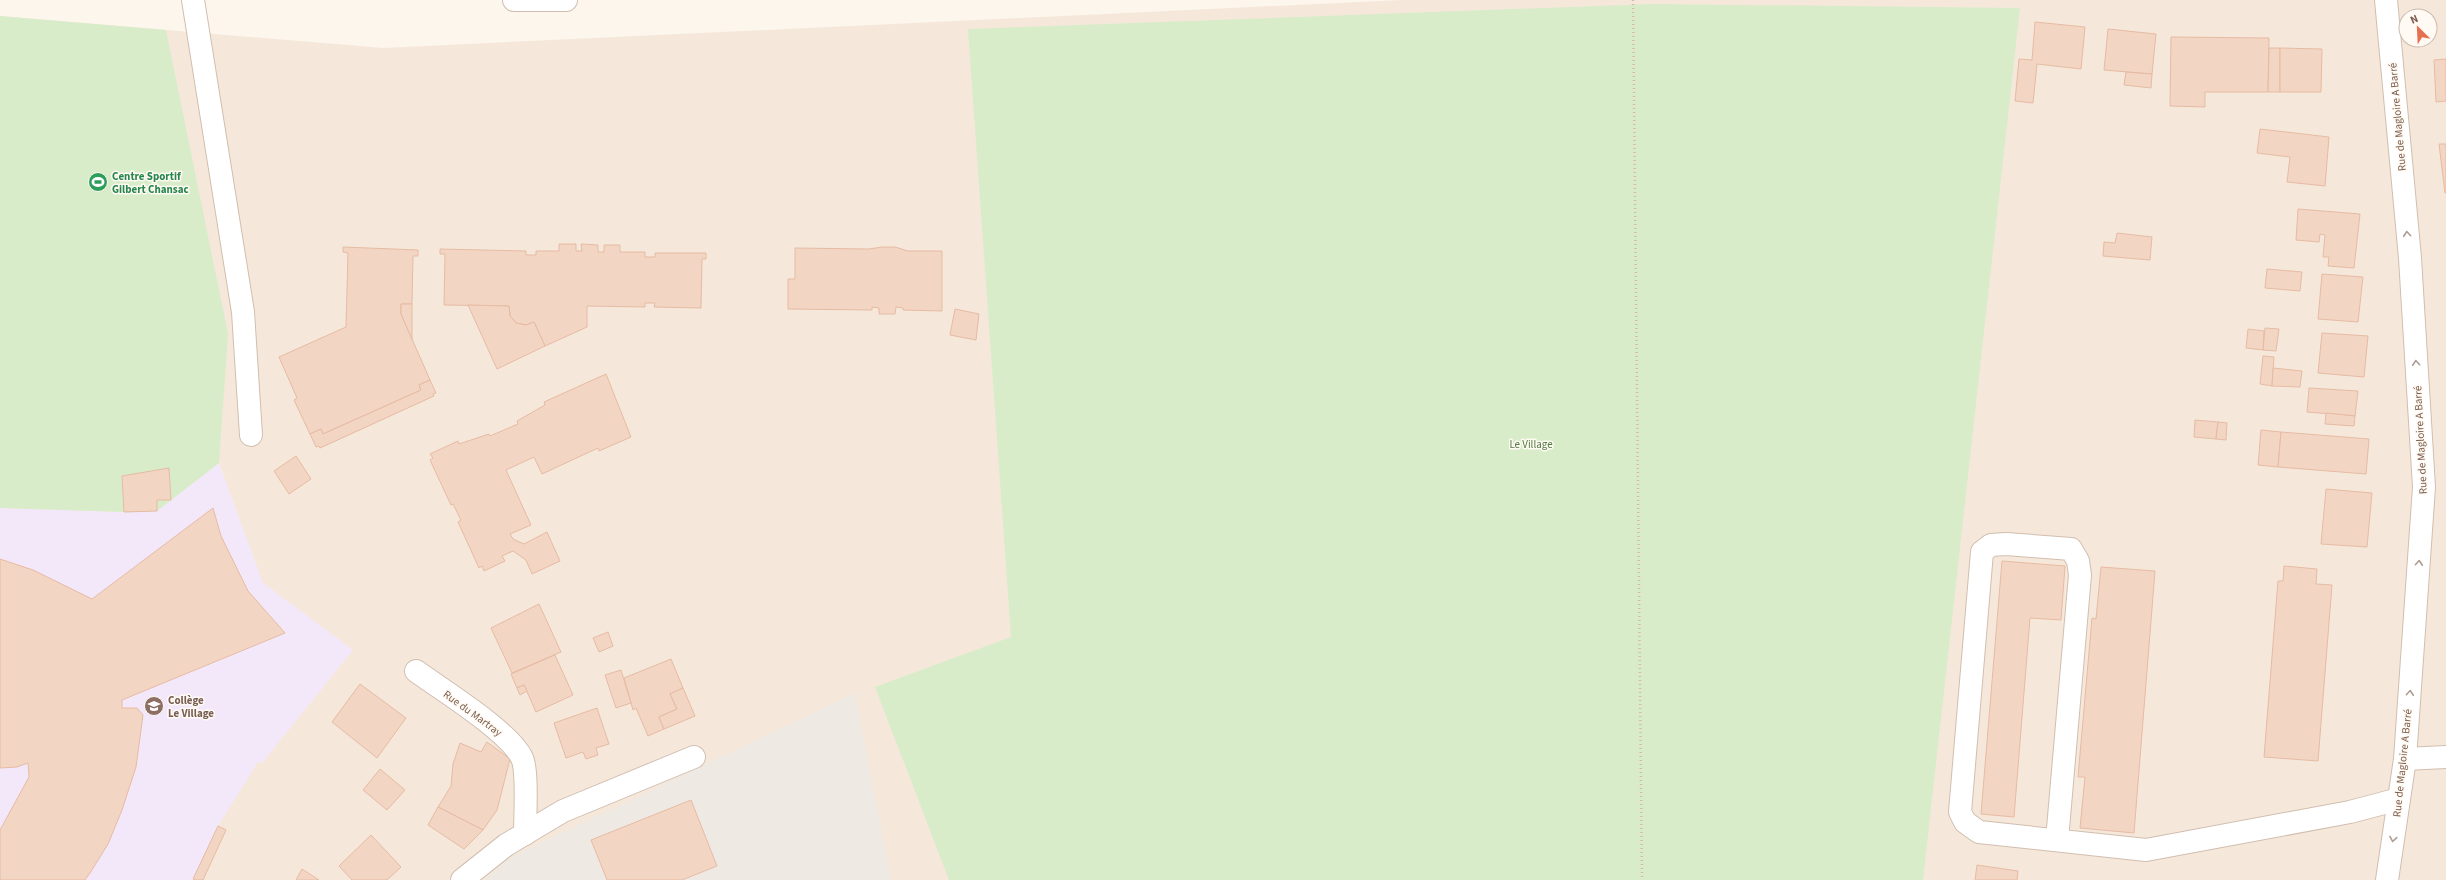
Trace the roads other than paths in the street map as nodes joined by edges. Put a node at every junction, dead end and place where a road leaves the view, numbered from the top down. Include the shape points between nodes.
1 (193, 0) edge
2 (514, 0) edge
3 (566, 0) edge
4 (2386, 0) edge
5 (251, 434) dead end
6 (416, 671) dead end
7 (694, 757) dead end
8 (2446, 757) edge
9 (2405, 759) junction
10 (2399, 799) junction
11 (525, 834) junction
12 (2057, 840) junction
13 (462, 880) edge
14 (2387, 880) edge

1 - 5 street via 243,312
2 - 3 street
9 -> 4 street, Rue de Magloire A Barré via 2424,487 2410,258
6 - 11 street, Rue du Martray via 504,735 522,758 526,796
7 - 11 street via 564,811
8 - 9 street
9 - 10 street, Rue de Magloire A Barré
10 - 12 street via 2350,812 2146,850
10 -> 14 street, Rue de Magloire A Barré
11 - 13 street via 506,845
12 - 12 street via 1979,832 1965,822 1960,812 1982,552 1991,546 2006,544 2071,549 2078,561 2080,575

